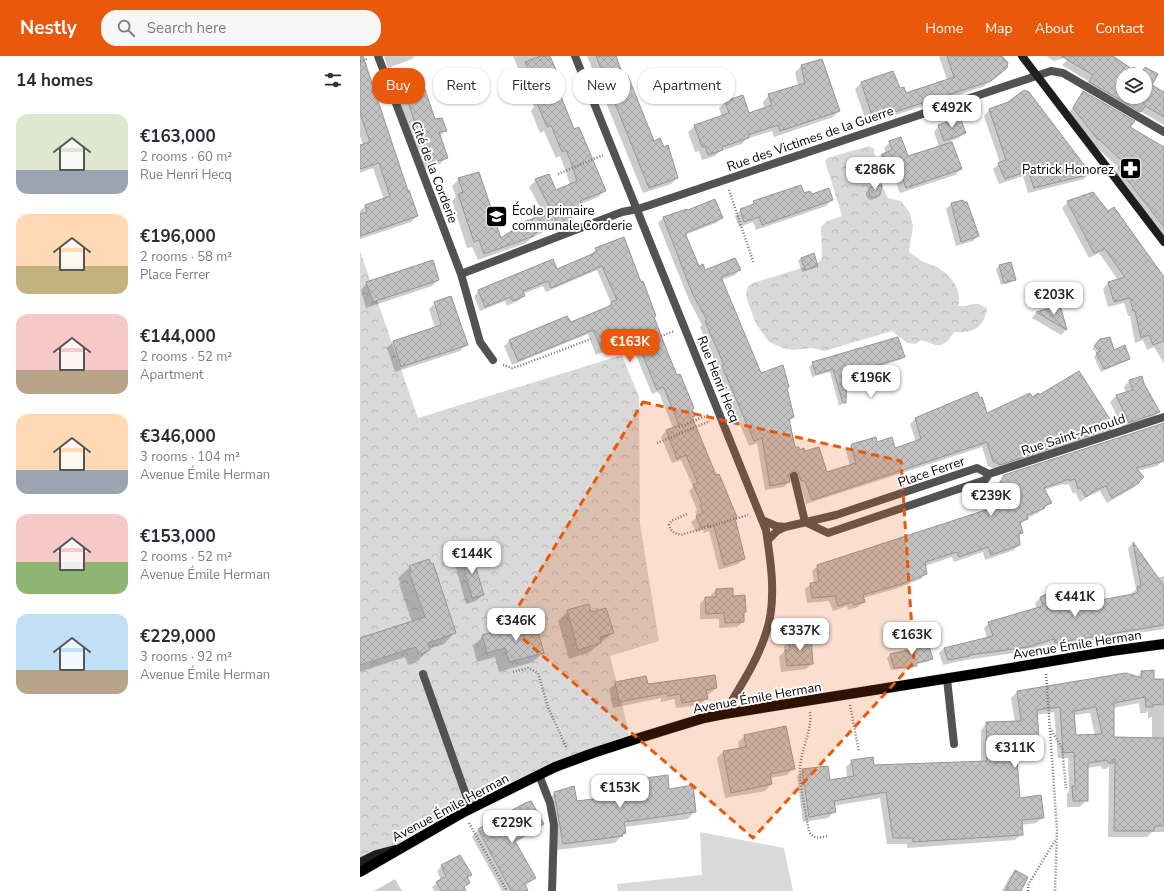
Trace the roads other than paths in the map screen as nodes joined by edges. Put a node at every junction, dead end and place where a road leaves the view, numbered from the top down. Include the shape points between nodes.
1 (378, 56) edge
2 (576, 56) edge
3 (1022, 56) edge
4 (1036, 75) junction
5 (1164, 132) edge
6 (638, 209) junction
7 (1164, 242) edge
8 (461, 274) junction
9 (493, 360) road end
10 (1164, 417) edge
11 (989, 474) junction
12 (794, 476) dead end
13 (761, 516) junction
14 (805, 522) junction
15 (785, 527) junction
16 (768, 540) junction
17 (1164, 644) edge
18 (423, 674) dead end
19 (947, 678) junction
20 (724, 714) junction
21 (954, 744) dead end
22 (538, 775) junction
23 (467, 810) junction
24 (403, 847) junction
25 (360, 862) edge
26 (360, 872) edge
27 (552, 891) edge

1 - 8 street, Cité de la Corderie
2 - 6 street, Rue Henri Hecq
3 - 4 street
4 - 5 street, Rue des Victimes de la Guerre via 1050,71 1063,73
4 - 6 street, Rue des Victimes de la Guerre
4 - 7 street
6 - 8 street via 622,212
6 - 13 street, Rue Henri Hecq
8 - 9 street, Cité de la Corderie via 480,342
10 - 11 street, Rue Saint-Arnould
11 - 14 street, Place Ferrer via 977,468 836,516
11 - 14 street, Place Ferrer via 985,480 828,533
12 - 14 street
13 - 15 street via 776,526
13 - 16 street, Rue Henri Hecq
14 - 15 street
15 - 16 street
16 - 20 street, Rue Henri Hecq via 772,589 767,632
17 - 19 main road, Avenue Émile Herman
18 - 23 street
19 - 20 main road, Avenue Émile Herman
19 - 21 street
20 - 22 main road, Avenue Émile Herman via 654,733 572,760
22 - 23 main road, Avenue Émile Herman
22 - 27 street via 550,803 554,825
23 - 24 main road, Avenue Émile Herman
24 - 25 street via 376,854
24 - 26 main road, Avenue Émile Herman

